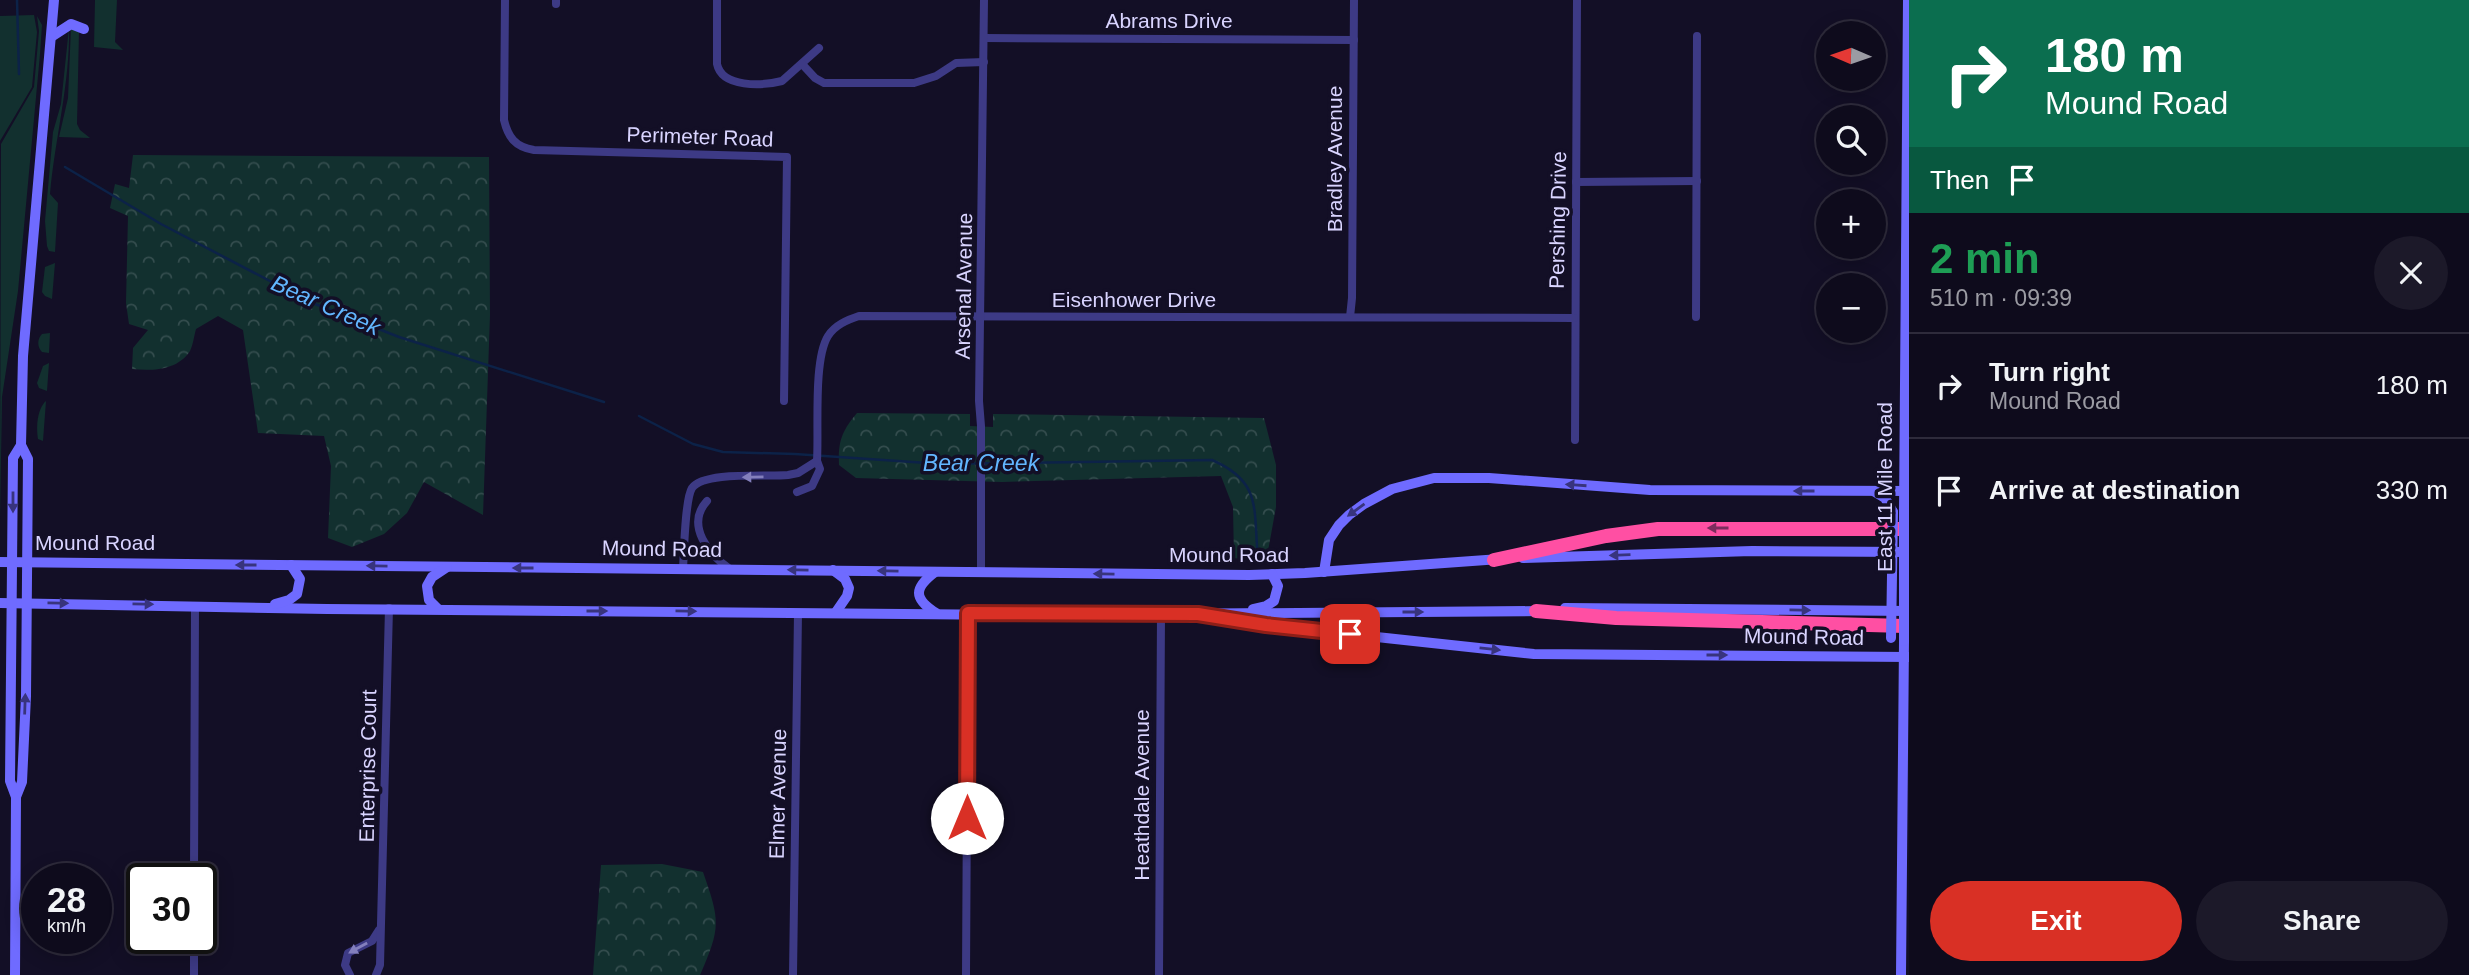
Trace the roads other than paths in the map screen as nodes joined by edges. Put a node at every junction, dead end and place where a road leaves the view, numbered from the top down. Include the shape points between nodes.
1 (54, 0) edge
2 (505, 0) edge
3 (717, 0) edge
4 (984, 0) edge
5 (1354, 0) edge
6 (1577, 0) edge
7 (1908, 0) edge
8 (85, 29) dead end
9 (1697, 36) dead end
10 (51, 37) junction
11 (984, 38) junction
12 (1354, 40) junction
13 (819, 48) dead end
14 (1908, 59) edge
15 (984, 62) junction
16 (803, 64) junction
17 (1697, 181) junction
18 (1576, 182) junction
19 (1908, 250) edge
20 (982, 316) junction
21 (1350, 317) junction
22 (1696, 317) dead end
23 (1574, 318) junction
24 (1906, 320) junction
25 (1909, 334) edge
26 (784, 401) dead end
27 (1575, 440) dead end
28 (21, 445) junction
29 (817, 461) junction
30 (1872, 491) junction
31 (1907, 491) edge
32 (797, 492) dead end
33 (707, 500) dead end
34 (1898, 512) junction
35 (1909, 529) edge
36 (1909, 552) edge
37 (1494, 559) junction
38 (0, 562) edge
39 (12, 562) junction
40 (26, 562) junction
41 (291, 565) junction
42 (447, 567) junction
43 (683, 569) junction
44 (730, 569) junction
45 (833, 570) junction
46 (935, 572) junction
47 (1324, 572) junction
48 (981, 573) junction
49 (1272, 574) junction
50 (6, 603) edge
51 (27, 603) junction
52 (195, 606) junction
53 (266, 607) junction
54 (389, 608) junction
55 (438, 609) junction
56 (1536, 611) junction
57 (1909, 611) edge
58 (836, 612) junction
59 (798, 613) junction
60 (936, 613) junction
61 (968, 613) junction
62 (1161, 614) junction
63 (1198, 614) junction
64 (1223, 614) junction
65 (1909, 626) edge
66 (1874, 657) junction
67 (1907, 657) edge
68 (1906, 719) edge
69 (16, 797) junction
70 (194, 863) edge
71 (382, 924) junction
72 (194, 954) edge
73 (15, 975) edge
74 (194, 975) edge
75 (350, 975) edge
76 (376, 975) edge
77 (793, 975) edge
78 (966, 975) edge
79 (1159, 975) edge
80 (1900, 975) edge

1 - 10 main road
2 - 26 street, Perimeter Road via 504,120 516,144 534,150 787,158
3 - 16 street via 717,64 724,78 779,82
4 - 11 street, Arsenal Avenue
5 - 12 street, Bradley Avenue
6 - 18 street, Pershing Drive
7 - 14 main road, East 11 Mile Road
8 - 10 main road via 68,24
9 - 17 street
10 - 28 main road via 25,326
11 - 12 street, Abrams Drive
11 - 15 street, Arsenal Avenue
12 - 21 street, Bradley Avenue
13 - 16 street
14 - 19 main road, East 11 Mile Road
15 - 16 street via 956,63 925,81 902,84 824,83
15 - 20 street, Arsenal Avenue
17 - 18 street
17 - 22 street
18 - 23 street, Pershing Drive
19 - 24 main road, East 11 Mile Road
20 - 21 street, Eisenhower Drive
20 - 29 street, Eisenhower Drive via 868,315 840,324 828,336 822,353
20 - 48 street, Arsenal Avenue
21 - 23 street, Eisenhower Drive
23 - 27 street, Pershing Drive
24 - 25 main road
24 - 31 main road, East 11 Mile Road
28 -> 39 main road via 13,458
28 - 40 main road via 28,459
29 - 32 street, Eisenhower Drive via 816,482
29 -> 43 street via 788,475 712,478 697,483 687,502
30 - 31 main road
30 - 34 main road
30 -> 47 main road via 1650,490 1434,478 1392,489 1349,515 1329,540
31 - 34 main road, East 11 Mile Road
33 - 44 street via 698,525 704,544
34 - 66 main road, bridge via 1891,638
34 - 67 main road, East 11 Mile Road, bridge
35 -> 37 highway via 1658,529
36 -> 37 main road, Mound Road via 1752,551
37 - 47 main road, Mound Road
38 - 39 main road, Mound Road
39 - 40 main road, Mound Road
39 - 50 main road
41 -> 40 main road, Mound Road
40 - 51 main road
42 -> 41 main road, Mound Road
41 - 53 main road via 300,579 297,594
43 -> 42 main road, Mound Road
42 - 55 main road via 427,586 429,600
43 - 44 main road, Mound Road
45 -> 44 main road, Mound Road
46 -> 45 main road, Mound Road
45 - 58 main road via 849,588
46 - 48 main road, Mound Road
46 - 60 main road via 918,593 922,604
47 - 49 main road, Mound Road
49 -> 48 main road, Mound Road
49 - 64 main road via 1278,586 1275,601
50 - 51 main road, Mound Road
50 - 69 main road via 10,781
51 -> 52 main road, Mound Road
69 -> 51 main road via 22,782
52 - 53 main road, Mound Road
52 - 70 street
53 - 54 main road, Mound Road
54 - 55 main road, Mound Road
54 - 71 street, Enterprise Court
55 -> 59 main road, Mound Road
56 -> 57 main road, Mound Road
64 -> 56 main road, Mound Road
56 - 65 highway via 1652,620
58 - 59 main road, Mound Road
58 - 60 main road, Mound Road
59 - 77 street, Elmer Avenue
60 - 61 main road, Mound Road
61 - 62 main road, Mound Road
61 - 78 street
62 - 63 main road, Mound Road
62 - 79 street, Heathdale Avenue
63 - 64 main road, Mound Road
63 -> 66 main road, Mound Road via 1534,654
66 - 67 main road, Mound Road
67 - 68 main road, East 11 Mile Road
68 - 80 main road, East 11 Mile Road
69 - 73 main road
71 -> 75 street via 372,941 348,953 345,965
71 - 76 street, Enterprise Court
72 - 74 street

